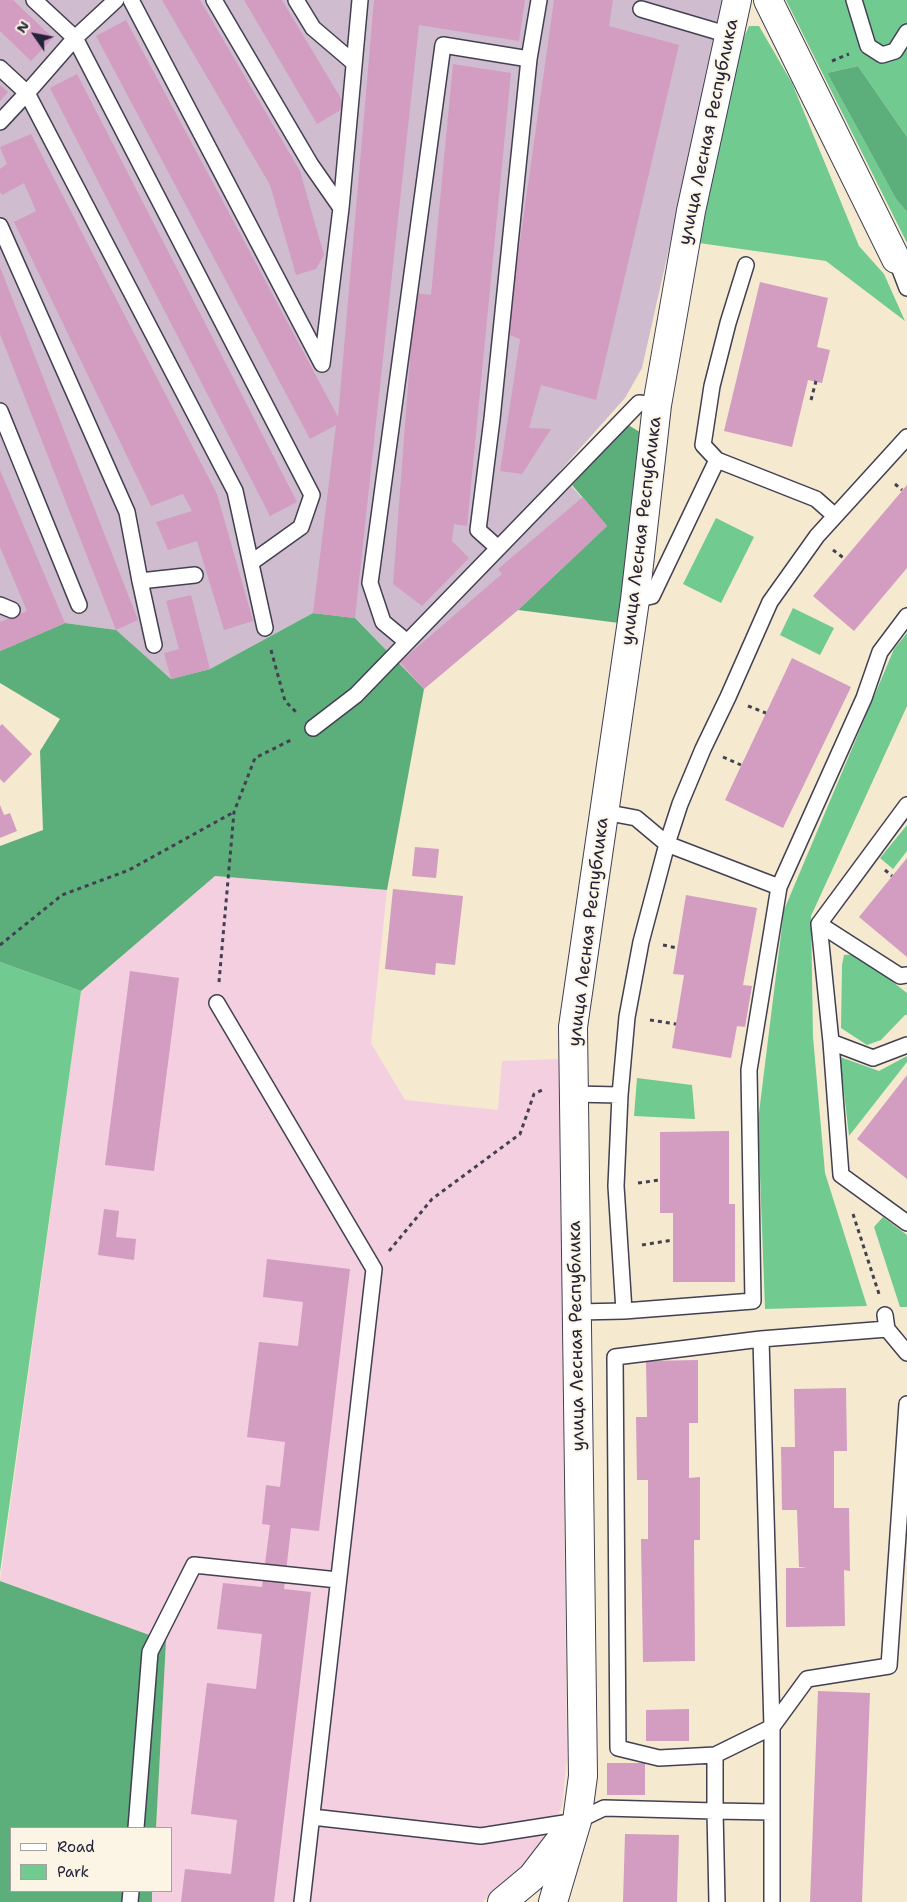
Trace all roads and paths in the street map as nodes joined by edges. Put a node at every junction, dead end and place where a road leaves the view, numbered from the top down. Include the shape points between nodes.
1 (34, 0) edge
2 (116, 0) edge
3 (131, 0) edge
4 (214, 0) edge
5 (296, 0) edge
6 (360, 0) edge
7 (539, 0) edge
8 (737, 0) edge
9 (768, 0) edge
10 (854, 0) edge
11 (641, 9) dead end
12 (907, 32) edge
13 (729, 35) junction
14 (75, 38) junction
15 (868, 46) junction
16 (529, 59) junction
17 (354, 63) junction
18 (825, 64) dead end
19 (0, 68) edge
20 (27, 93) junction
21 (0, 122) edge
22 (341, 208) junction
23 (0, 226) edge
24 (901, 260) edge
25 (746, 265) dead end
26 (907, 288) edge
27 (816, 381) dead end
28 (811, 400) dead end
29 (657, 405) junction
30 (0, 411) edge
31 (907, 437) edge
32 (717, 460) junction
33 (834, 515) junction
34 (498, 548) junction
35 (252, 562) junction
36 (195, 575) dead end
37 (140, 582) junction
38 (635, 600) junction
39 (79, 605) dead end
40 (907, 616) edge
41 (265, 628) joint
42 (407, 642) junction
43 (154, 646) dead end
44 (313, 728) junction
45 (907, 805) edge
46 (234, 812) junction
47 (604, 812) junction
48 (667, 844) junction
49 (779, 887) junction
50 (819, 924) junction
51 (0, 945) edge
52 (907, 975) edge
53 (217, 1003) joint
54 (831, 1042) junction
55 (907, 1045) edge
56 (573, 1085) junction
57 (620, 1095) junction
58 (841, 1175) junction
59 (907, 1223) edge
60 (673, 1240) dead end
61 (620, 1248) junction
62 (374, 1269) junction
63 (624, 1311) junction
64 (577, 1312) junction
65 (886, 1322) junction
66 (760, 1339) junction
67 (907, 1353) edge
68 (907, 1404) edge
69 (338, 1580) junction
70 (772, 1727) junction
71 (715, 1755) junction
72 (715, 1812) junction
73 (772, 1812) junction
74 (312, 1817) junction
75 (576, 1820) junction
76 (136, 1827) edge
77 (302, 1902) edge
78 (502, 1902) edge
79 (553, 1902) edge
80 (717, 1902) edge
81 (772, 1902) edge

1 - 14 lane
2 - 14 lane
3 - 22 lane via 322,364
4 - 22 lane via 311,165
5 - 17 lane via 313,28
6 - 17 lane
7 - 16 lane
8 - 13 street, улица Лесная Республика
9 - 24 street
10 - 15 lane
11 - 13 lane
12 - 15 lane via 895,51 882,55
13 - 29 street, улица Лесная Республика via 691,211
14 - 20 lane
14 - 35 lane via 312,495 301,527
15 - 18 path
16 - 34 lane via 478,530
16 - 42 lane via 442,45 370,583 383,622
17 - 22 lane
19 - 20 lane
20 - 21 lane
20 - 35 lane via 235,491
23 - 37 lane via 127,512
24 - 26 lane
25 - 32 lane via 717,368 703,445
27 - 28 path
29 - 34 lane via 638,402
29 - 38 street, улица Лесная Республика
30 - 39 lane
31 - 33 lane
32 - 33 lane via 816,499
32 - 38 lane via 652,596
33 - 48 lane via 770,602 703,749
34 - 42 lane
35 - 41 lane
36 - 37 lane
37 - 43 lane
38 - 47 street, улица Лесная Республика
40 - 49 lane via 880,652 864,698
41 - 44 path via 285,701
42 - 44 lane via 356,695
44 - 46 path via 255,758
45 - 50 lane
46 - 51 path via 129,870 62,895
46 - 53 path
47 - 48 lane via 636,818
47 - 56 street, улица Лесная Республика via 573,1027
48 - 49 lane
48 - 57 lane via 641,942 627,1016
49 - 63 lane via 749,1070 753,1300
50 - 52 lane via 900,976
50 - 54 lane
53 - 62 lane
54 - 55 lane via 873,1058
54 - 58 lane
56 - 57 lane
56 - 62 path via 534,1094 520,1134 432,1199
56 - 64 street, улица Лесная Республика
57 - 61 lane via 616,1186
58 - 59 lane
58 - 65 path
60 - 61 path
61 - 63 lane
62 - 69 lane
63 - 64 lane
64 - 75 street, улица Лесная Республика via 583,1776
65 - 66 lane
65 - 67 lane
66 - 70 lane
66 - 71 lane via 615,1357 618,1748 659,1758
68 - 70 lane via 889,1666 807,1679
69 - 74 lane
69 - 76 lane via 194,1565 150,1652
70 - 71 lane
70 - 73 lane
71 - 72 lane
72 - 73 lane
72 - 75 lane via 604,1808
72 - 80 lane
73 - 81 lane
74 - 75 lane via 481,1836
74 - 77 lane
75 - 78 street via 532,1877
75 - 79 street, улица Лесная Республика

